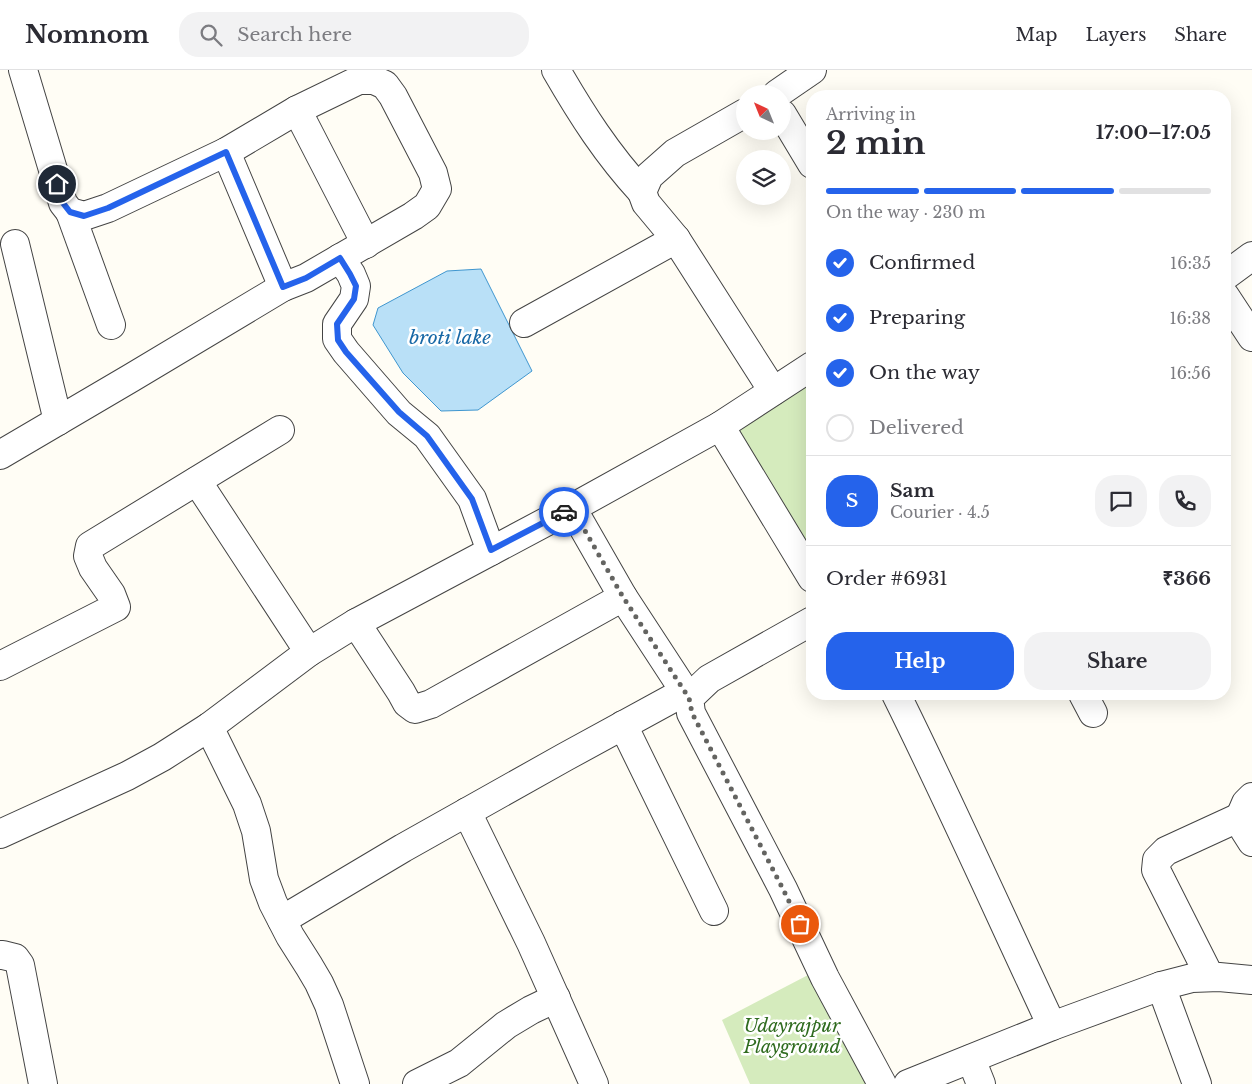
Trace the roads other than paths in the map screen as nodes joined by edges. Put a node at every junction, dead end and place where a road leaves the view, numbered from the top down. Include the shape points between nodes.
1 (23, 70) edge
2 (556, 70) edge
3 (812, 70) edge
4 (790, 85) edge
5 (297, 110) junction
6 (736, 118) edge
7 (791, 129) edge
8 (226, 152) junction
9 (806, 154) edge
10 (642, 192) junction
11 (70, 212) junction
12 (676, 239) junction
13 (15, 244) dead end
14 (366, 244) junction
15 (1252, 256) edge
16 (340, 258) junction
17 (1231, 272) edge
18 (283, 287) junction
19 (1231, 305) edge
20 (524, 323) dead end
21 (111, 325) dead end
22 (1252, 337) edge
23 (806, 370) edge
24 (772, 392) junction
25 (58, 421) junction
26 (720, 426) junction
27 (280, 430) dead end
28 (0, 455) edge
29 (197, 480) junction
30 (572, 508) junction
31 (491, 550) junction
32 (806, 568) edge
33 (623, 597) junction
34 (356, 622) junction
35 (806, 624) edge
36 (308, 652) junction
37 (0, 666) edge
38 (686, 695) junction
39 (899, 700) edge
40 (623, 725) junction
41 (209, 727) junction
42 (1246, 807) edge
43 (467, 812) junction
44 (0, 834) edge
45 (1252, 842) edge
46 (714, 911) dead end
47 (282, 920) junction
48 (0, 955) edge
49 (1210, 977) junction
50 (1252, 980) edge
51 (1161, 986) junction
52 (556, 998) junction
53 (1052, 1026) junction
54 (970, 1059) junction
55 (43, 1084) edge
56 (355, 1084) edge
57 (417, 1084) edge
58 (594, 1084) edge
59 (882, 1084) edge
60 (908, 1084) edge
61 (981, 1084) edge
62 (1197, 1084) edge

1 - 11 street via 63,203
2 - 10 street via 595,134
3 - 4 street
5 - 8 street
5 - 14 street
5 - 14 street via 359,80 374,80 384,85 393,96 433,173 437,189 427,206
6 - 10 street via 675,153 649,176
7 - 9 street
8 - 11 street via 108,208 84,216
8 - 18 street
10 - 12 street via 646,203
11 - 21 street
12 - 20 street
12 - 24 street
13 - 25 street
14 - 16 street
15 - 17 street
16 - 18 street
16 - 31 street via 356,286 354,299 337,324 338,340 399,412 427,436 472,499
18 - 25 street
19 - 22 street
23 - 24 street
24 - 26 street
25 - 28 street
26 - 30 street
26 - 32 street
27 - 29 street
29 - 36 street
29 - 37 street via 90,546 90,562 116,607
30 - 31 street
30 - 33 street
31 - 34 street
33 - 34 street via 431,704 415,709 406,704
33 - 38 street
34 - 36 street
35 - 38 street
36 - 41 street
38 - 40 street
38 - 59 street via 824,978
39 - 53 street
40 - 43 street
40 - 46 street
41 - 44 street via 127,776
41 - 47 street via 247,804 256,831 264,879
42 - 45 street via 1244,831
42 - 49 street via 1166,851 1157,860 1156,870
43 - 47 street
43 - 52 street
47 - 56 street via 319,983
48 - 55 street via 16,958 20,965
49 - 50 street
49 - 51 street
51 - 53 street
51 - 62 street
52 - 57 street via 506,1025 459,1063
52 - 58 street
53 - 54 street
54 - 60 street
54 - 61 street

